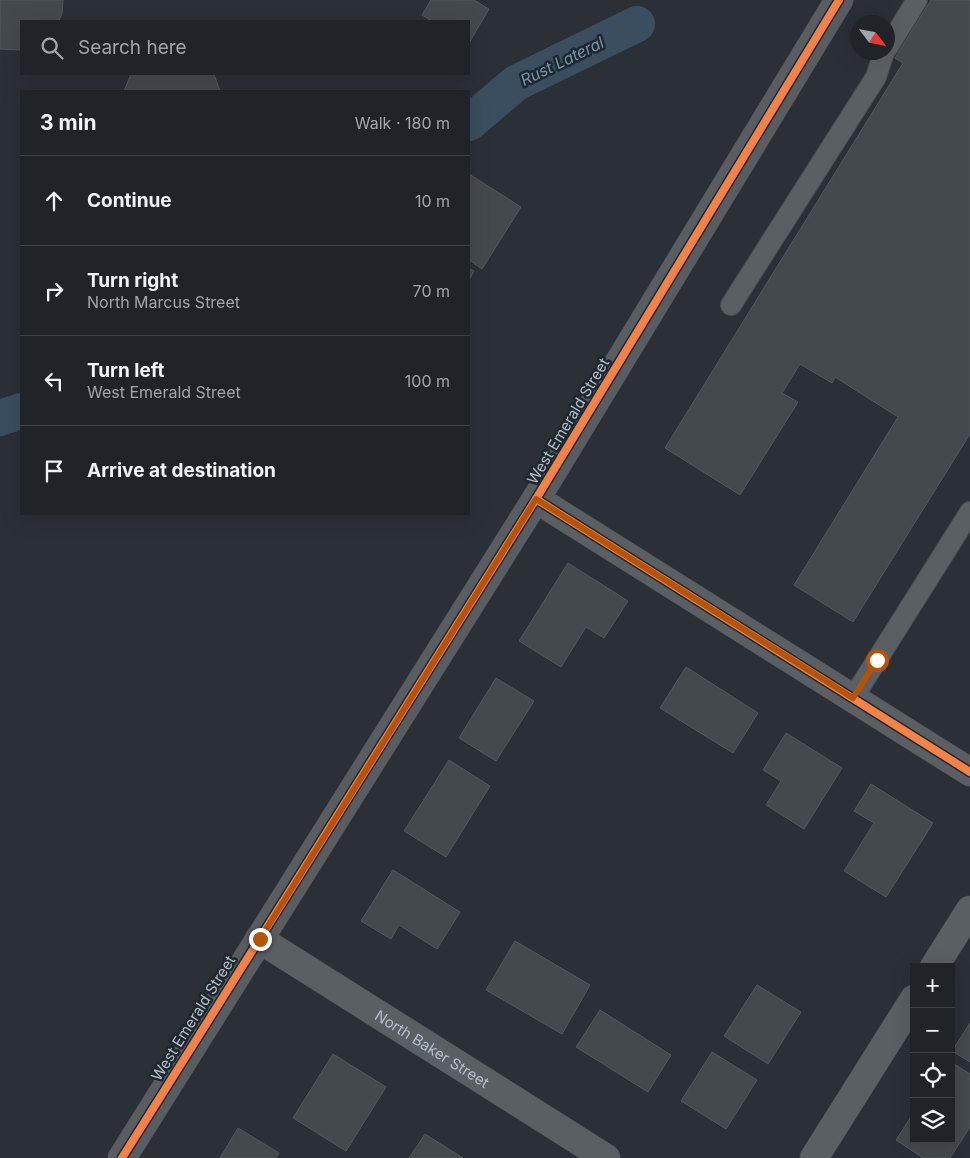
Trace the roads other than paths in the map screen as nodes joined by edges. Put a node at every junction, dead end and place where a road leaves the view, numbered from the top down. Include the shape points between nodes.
1 (839, 0) edge
2 (917, 0) edge
3 (895, 36) edge
4 (881, 60) edge
5 (731, 305) dead end
6 (536, 499) junction
7 (970, 512) edge
8 (853, 698) junction
9 (970, 772) edge
10 (970, 910) edge
11 (260, 939) junction
12 (937, 963) edge
13 (910, 1005) edge
14 (122, 1158) edge
15 (606, 1158) edge
16 (814, 1158) edge

1 - 6 street, West Emerald Street
2 - 3 lane
4 - 5 lane via 876,77
6 - 8 street
6 - 11 street, West Emerald Street
7 - 8 lane
8 - 9 street
10 - 12 street
11 - 14 street, West Emerald Street
11 - 15 street, North Baker Street
13 - 16 street

